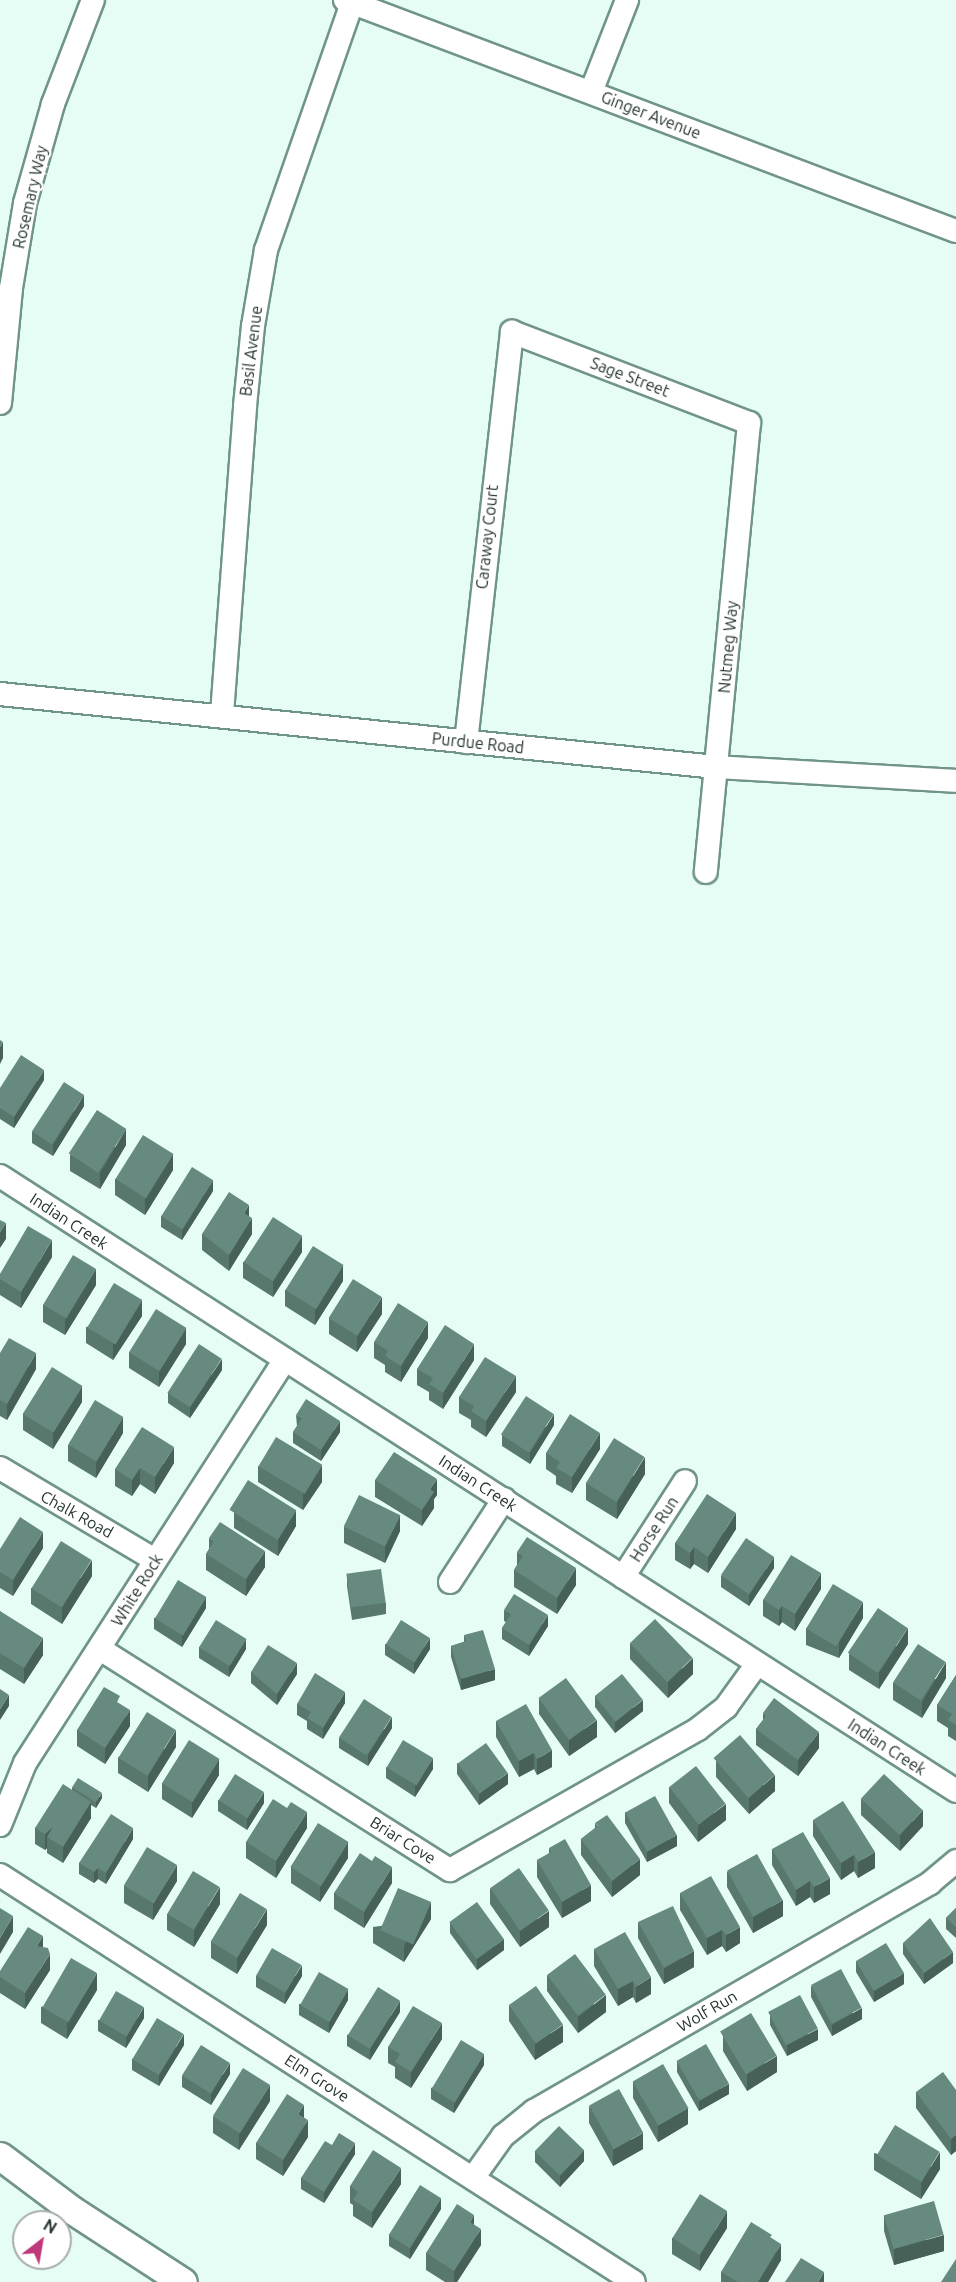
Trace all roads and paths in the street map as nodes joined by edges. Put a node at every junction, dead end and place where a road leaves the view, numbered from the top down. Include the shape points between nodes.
1 (93, 0) edge
2 (627, 0) edge
3 (348, 1) edge
4 (591, 92) junction
5 (956, 231) edge
6 (512, 332) joint
7 (0, 403) edge
8 (749, 423) joint
9 (0, 694) edge
10 (222, 714) junction
11 (466, 742) junction
12 (716, 767) junction
13 (956, 781) edge
14 (706, 872) dead end
15 (0, 1176) edge
16 (285, 1360) junction
17 (0, 1468) edge
18 (685, 1481) dead end
19 (504, 1499) junction
20 (155, 1560) junction
21 (623, 1577) junction
22 (450, 1582) dead end
23 (100, 1649) junction
24 (756, 1664) junction
25 (956, 1791) edge
26 (0, 1825) edge
27 (956, 1861) edge
28 (0, 1875) edge
29 (0, 2156) edge
30 (472, 2178) junction
31 (156, 2275) edge
32 (183, 2282) edge
33 (634, 2282) edge

1 - 7 street, Rosemary Way via 53,104 25,203 11,288
2 - 4 street
3 - 4 street, Ginger Avenue
3 - 10 street, Basil Avenue via 266,250 247,383
4 - 5 street, Ginger Avenue
6 - 8 street, Sage Street
6 - 11 street, Caraway Court
8 - 12 street, Nutmeg Way
9 - 10 street, Purdue Road
10 - 11 street, Purdue Road
11 - 12 street, Purdue Road
12 - 13 street, Purdue Road
12 - 14 street, Nutmeg Way
15 - 16 street, Indian Creek
16 - 19 street, Indian Creek
16 - 20 street, White Rock
17 - 20 street, Chalk Road
18 - 21 street, Horse Run
19 - 21 street, Indian Creek
19 - 22 street
20 - 23 street, White Rock
21 - 24 street, Indian Creek
23 - 24 street, Briar Cove via 450,1870 698,1729 726,1707
23 - 26 street, White Rock via 25,1763
24 - 25 street, Indian Creek
27 - 30 street, Wolf Run via 930,1882 534,2111 503,2136
28 - 30 street, Elm Grove
29 - 31 street
30 - 33 street, Elm Grove
31 - 32 street

